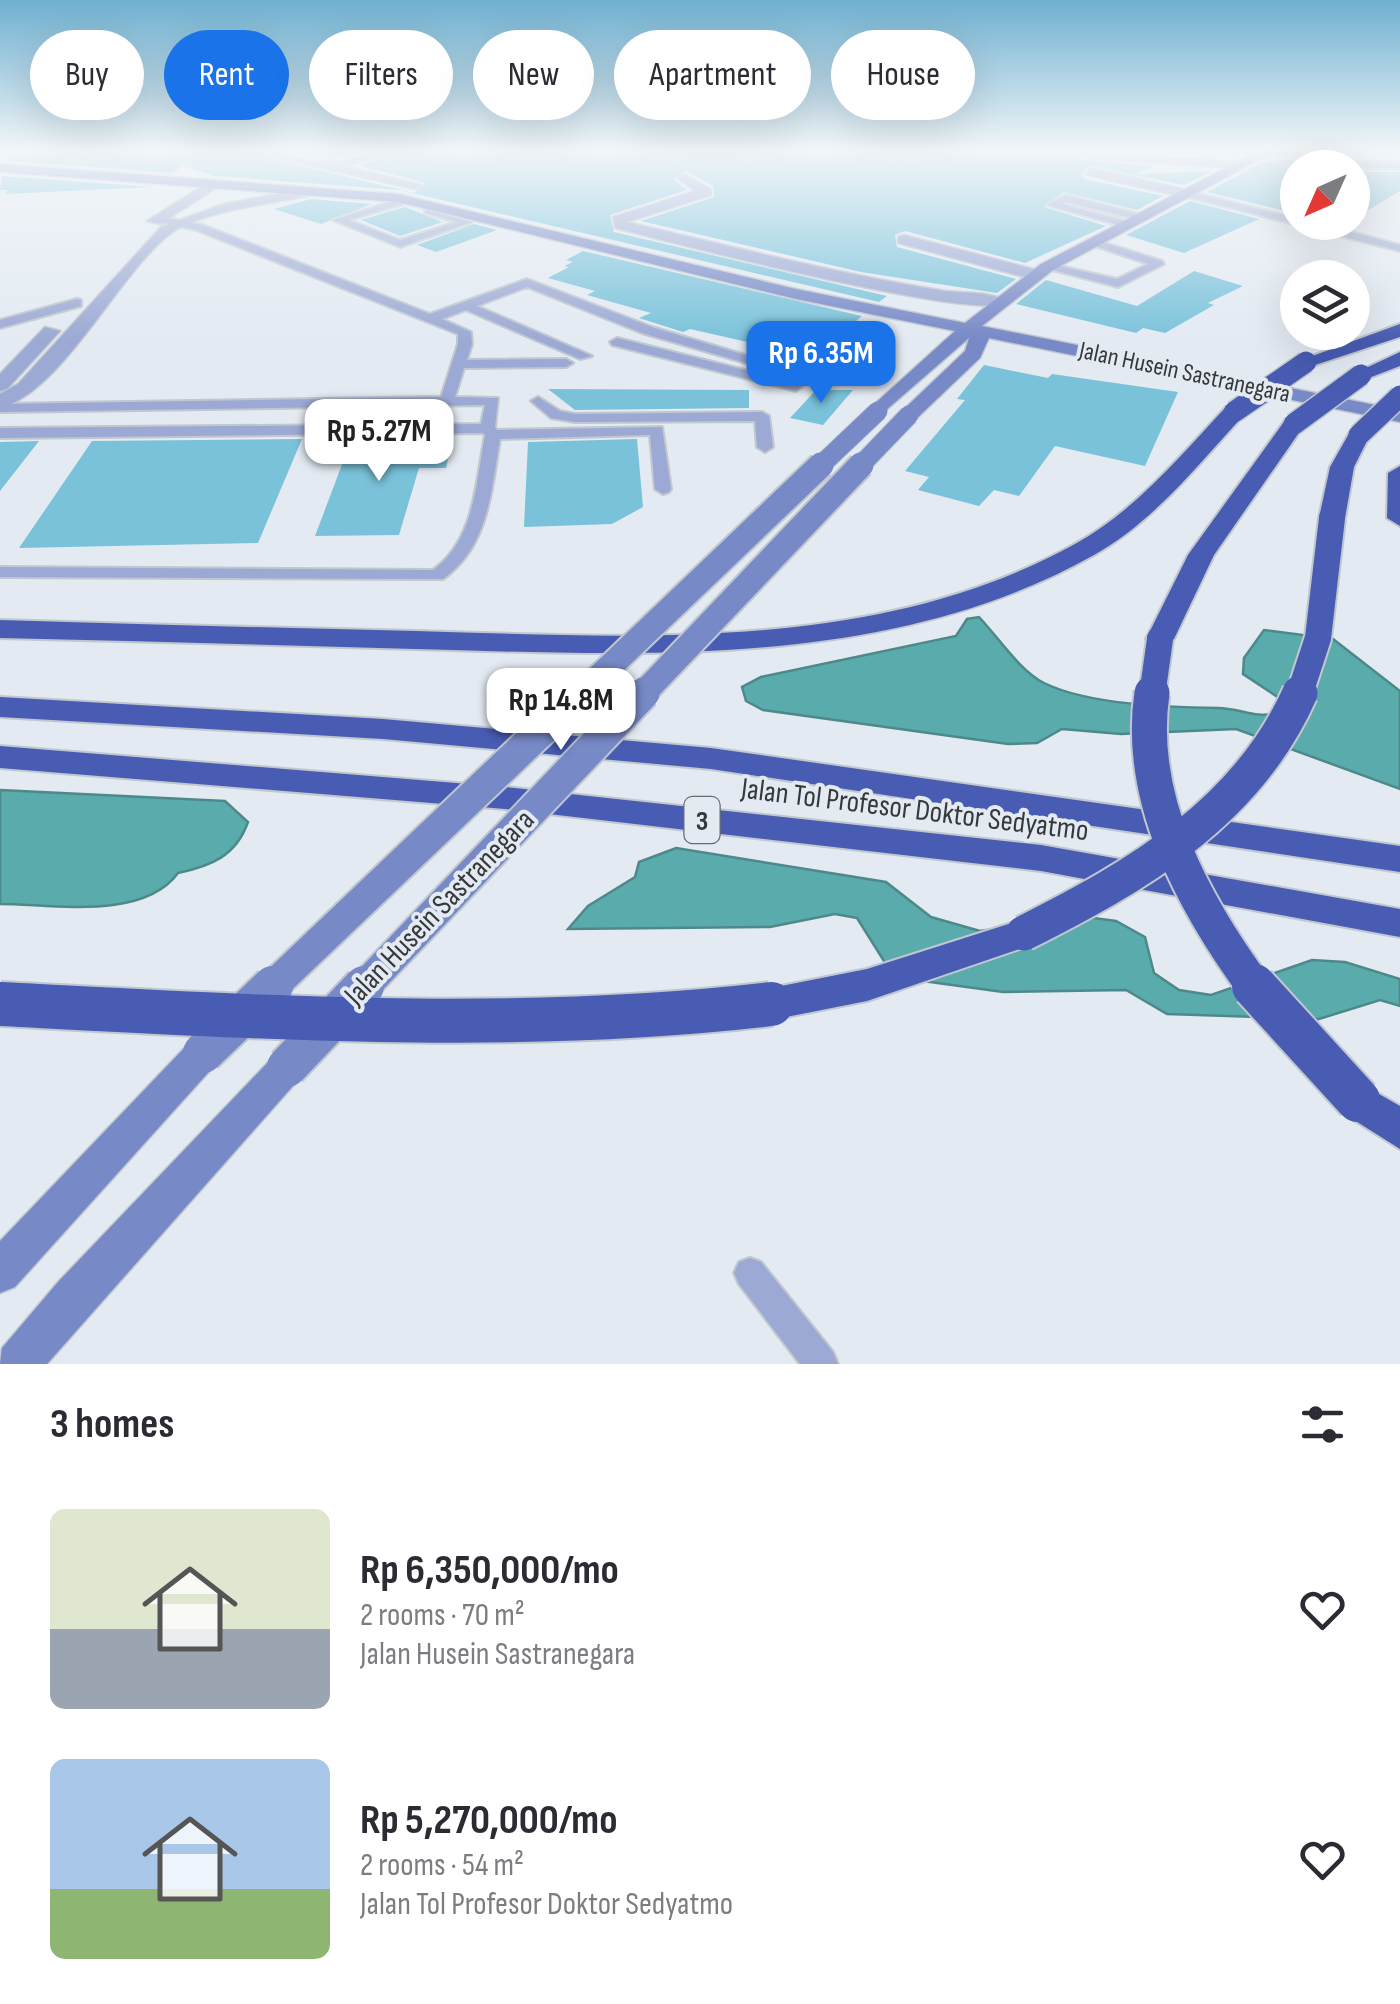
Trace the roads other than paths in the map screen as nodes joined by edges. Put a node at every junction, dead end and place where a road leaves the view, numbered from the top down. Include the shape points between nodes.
1 (167, 214) edge
2 (209, 214) edge
3 (354, 214) edge
4 (442, 214) edge
5 (459, 214) edge
6 (638, 214) edge
7 (1095, 214) edge
8 (1111, 214) edge
9 (1147, 214) edge
10 (1265, 214) edge
11 (157, 220) junction
12 (475, 220) junction
13 (1132, 221) junction
14 (182, 222) junction
15 (904, 240) dead end
16 (1092, 242) junction
17 (1400, 248) edge
18 (1041, 271) junction
19 (77, 303) junction
20 (465, 305) junction
21 (993, 307) junction
22 (429, 319) junction
23 (915, 319) junction
24 (0, 324) edge
25 (970, 328) junction
26 (1400, 330) edge
27 (616, 342) dead end
28 (1042, 342) junction
29 (947, 347) junction
30 (584, 356) dead end
31 (1400, 358) edge
32 (566, 363) dead end
33 (458, 364) junction
34 (0, 385) edge
35 (1264, 388) junction
36 (1400, 396) edge
37 (448, 400) junction
38 (427, 401) junction
39 (538, 401) dead end
40 (0, 405) edge
41 (1400, 416) edge
42 (419, 428) junction
43 (490, 431) junction
44 (0, 433) edge
45 (765, 447) dead end
46 (1400, 473) edge
47 (663, 489) dead end
48 (1400, 518) edge
49 (0, 572) edge
50 (0, 629) edge
51 (0, 707) edge
52 (0, 757) edge
53 (1400, 860) edge
54 (1271, 900) junction
55 (1400, 923) edge
56 (1400, 933) edge
57 (0, 1004) edge
58 (1400, 1130) edge
59 (0, 1272) edge
60 (750, 1272) dead end
61 (18, 1364) edge
62 (821, 1364) edge

1 - 11 street
2 - 14 street
3 - 12 lane via 338,220 400,244
4 - 12 lane
5 - 12 main road
6 - 21 street via 618,220 620,226
7 - 13 lane
8 - 13 lane
9 - 13 main road, Jalan Husein Sastranegara
10 - 17 lane
11 - 14 lane
11 - 19 street
12 - 23 main road
13 - 16 main road, Jalan Husein Sastranegara
14 - 22 lane
14 - 40 street via 159,236 25,388
15 - 18 street
16 - 18 main road, Jalan Husein Sastranegara
16 - 18 lane via 1158,264 1118,283
18 - 21 main road, Jalan Husein Sastranegara
19 - 24 lane
19 - 34 street
20 - 22 lane
20 - 27 lane via 526,283 647,330 808,376 796,387
20 - 30 lane
21 - 23 main road via 959,318
21 - 25 main road, Jalan Husein Sastranegara
21 - 28 main road via 1000,324
22 - 33 lane via 464,332
23 - 25 main road
23 - 29 main road via 940,333
25 - 28 main road, Jalan Husein Sastranegara
25 - 29 main road, Jalan Husein Sastranegara
25 - 61 main road, Jalan Husein Sastranegara, bridge via 981,340 973,354 287,1067
26 - 35 highway, bridge via 1306,362
28 - 35 main road, Jalan Husein Sastranegara
29 - 59 main road, Jalan Husein Sastranegara, bridge via 203,1053
31 - 58 highway, bridge via 1361,375 1294,424 1201,555 1160,639 1148,740 1185,881 1247,983 1358,1100
32 - 33 lane
33 - 37 lane
35 - 41 main road, Jalan Husein Sastranegara
35 - 50 highway, bridge via 1133,517 1086,549 980,596 870,624 675,647
36 - 57 highway, bridge via 1359,435 1342,467 1317,640 1308,676 1277,740 1224,807 1182,843 1135,876 1024,932 867,985 680,1017 453,1024
37 - 38 lane
37 - 43 lane via 493,401
38 - 40 lane
38 - 42 lane
39 - 45 lane via 556,415 575,418 762,416
42 - 43 lane
42 - 44 lane
43 - 47 lane via 657,430
43 - 49 lane via 468,548 457,566 438,575
46 - 48 highway
51 - 53 highway, Jalan Tol Profesor Doktor Sedyatmo / 3 via 613,748
52 - 54 highway, Jalan Tol Profesor Doktor Sedyatmo / 3 via 505,798 1041,858
54 - 55 highway, Jalan Tol Profesor Doktor Sedyatmo / 3
54 - 56 highway
60 - 62 lane

